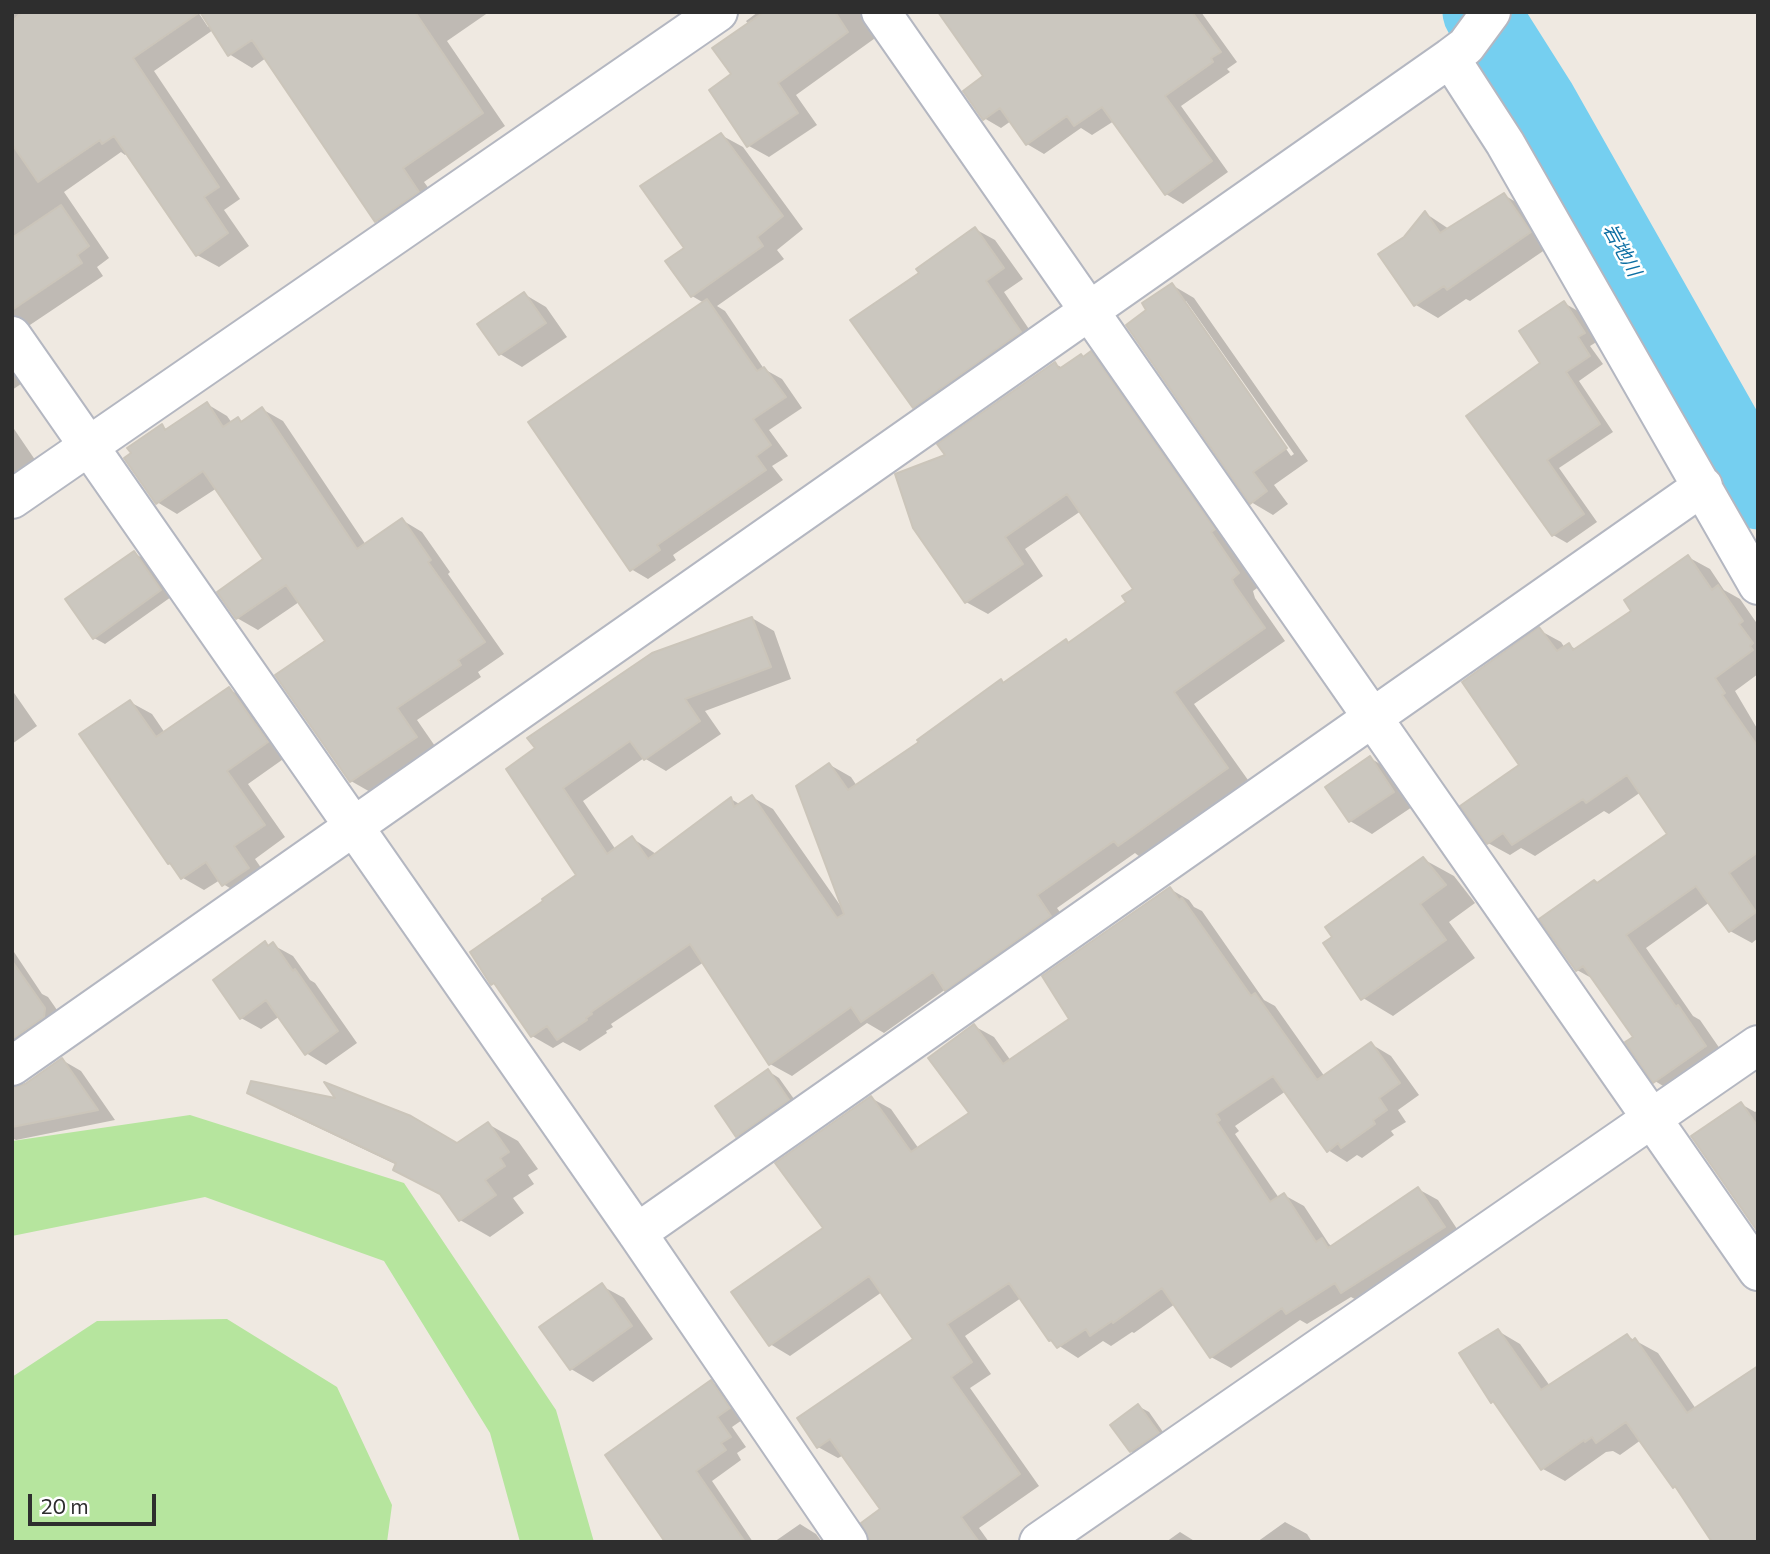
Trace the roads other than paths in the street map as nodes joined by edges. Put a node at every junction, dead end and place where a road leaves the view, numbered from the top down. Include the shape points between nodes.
1 (718, 12) edge
2 (881, 12) edge
3 (1490, 12) edge
4 (1458, 52) junction
5 (1090, 311) junction
6 (12, 336) edge
7 (89, 446) junction
8 (1703, 486) junction
9 (12, 499) edge
10 (1758, 585) edge
11 (1373, 719) junction
12 (353, 827) junction
13 (1758, 1045) edge
14 (12, 1066) edge
15 (1652, 1118) junction
16 (637, 1233) junction
17 (1758, 1271) edge
18 (848, 1542) edge
19 (1039, 1542) edge

1 - 7 street
2 - 5 street
3 - 4 street
4 - 5 street
4 - 8 street via 1505,143
5 - 11 street
5 - 12 street
6 - 7 street
7 - 9 street
7 - 12 street
8 - 10 street
8 - 11 street
11 - 15 street
11 - 16 street
12 - 14 street
12 - 16 street
13 - 15 street
15 - 17 street
15 - 19 street
16 - 18 street

